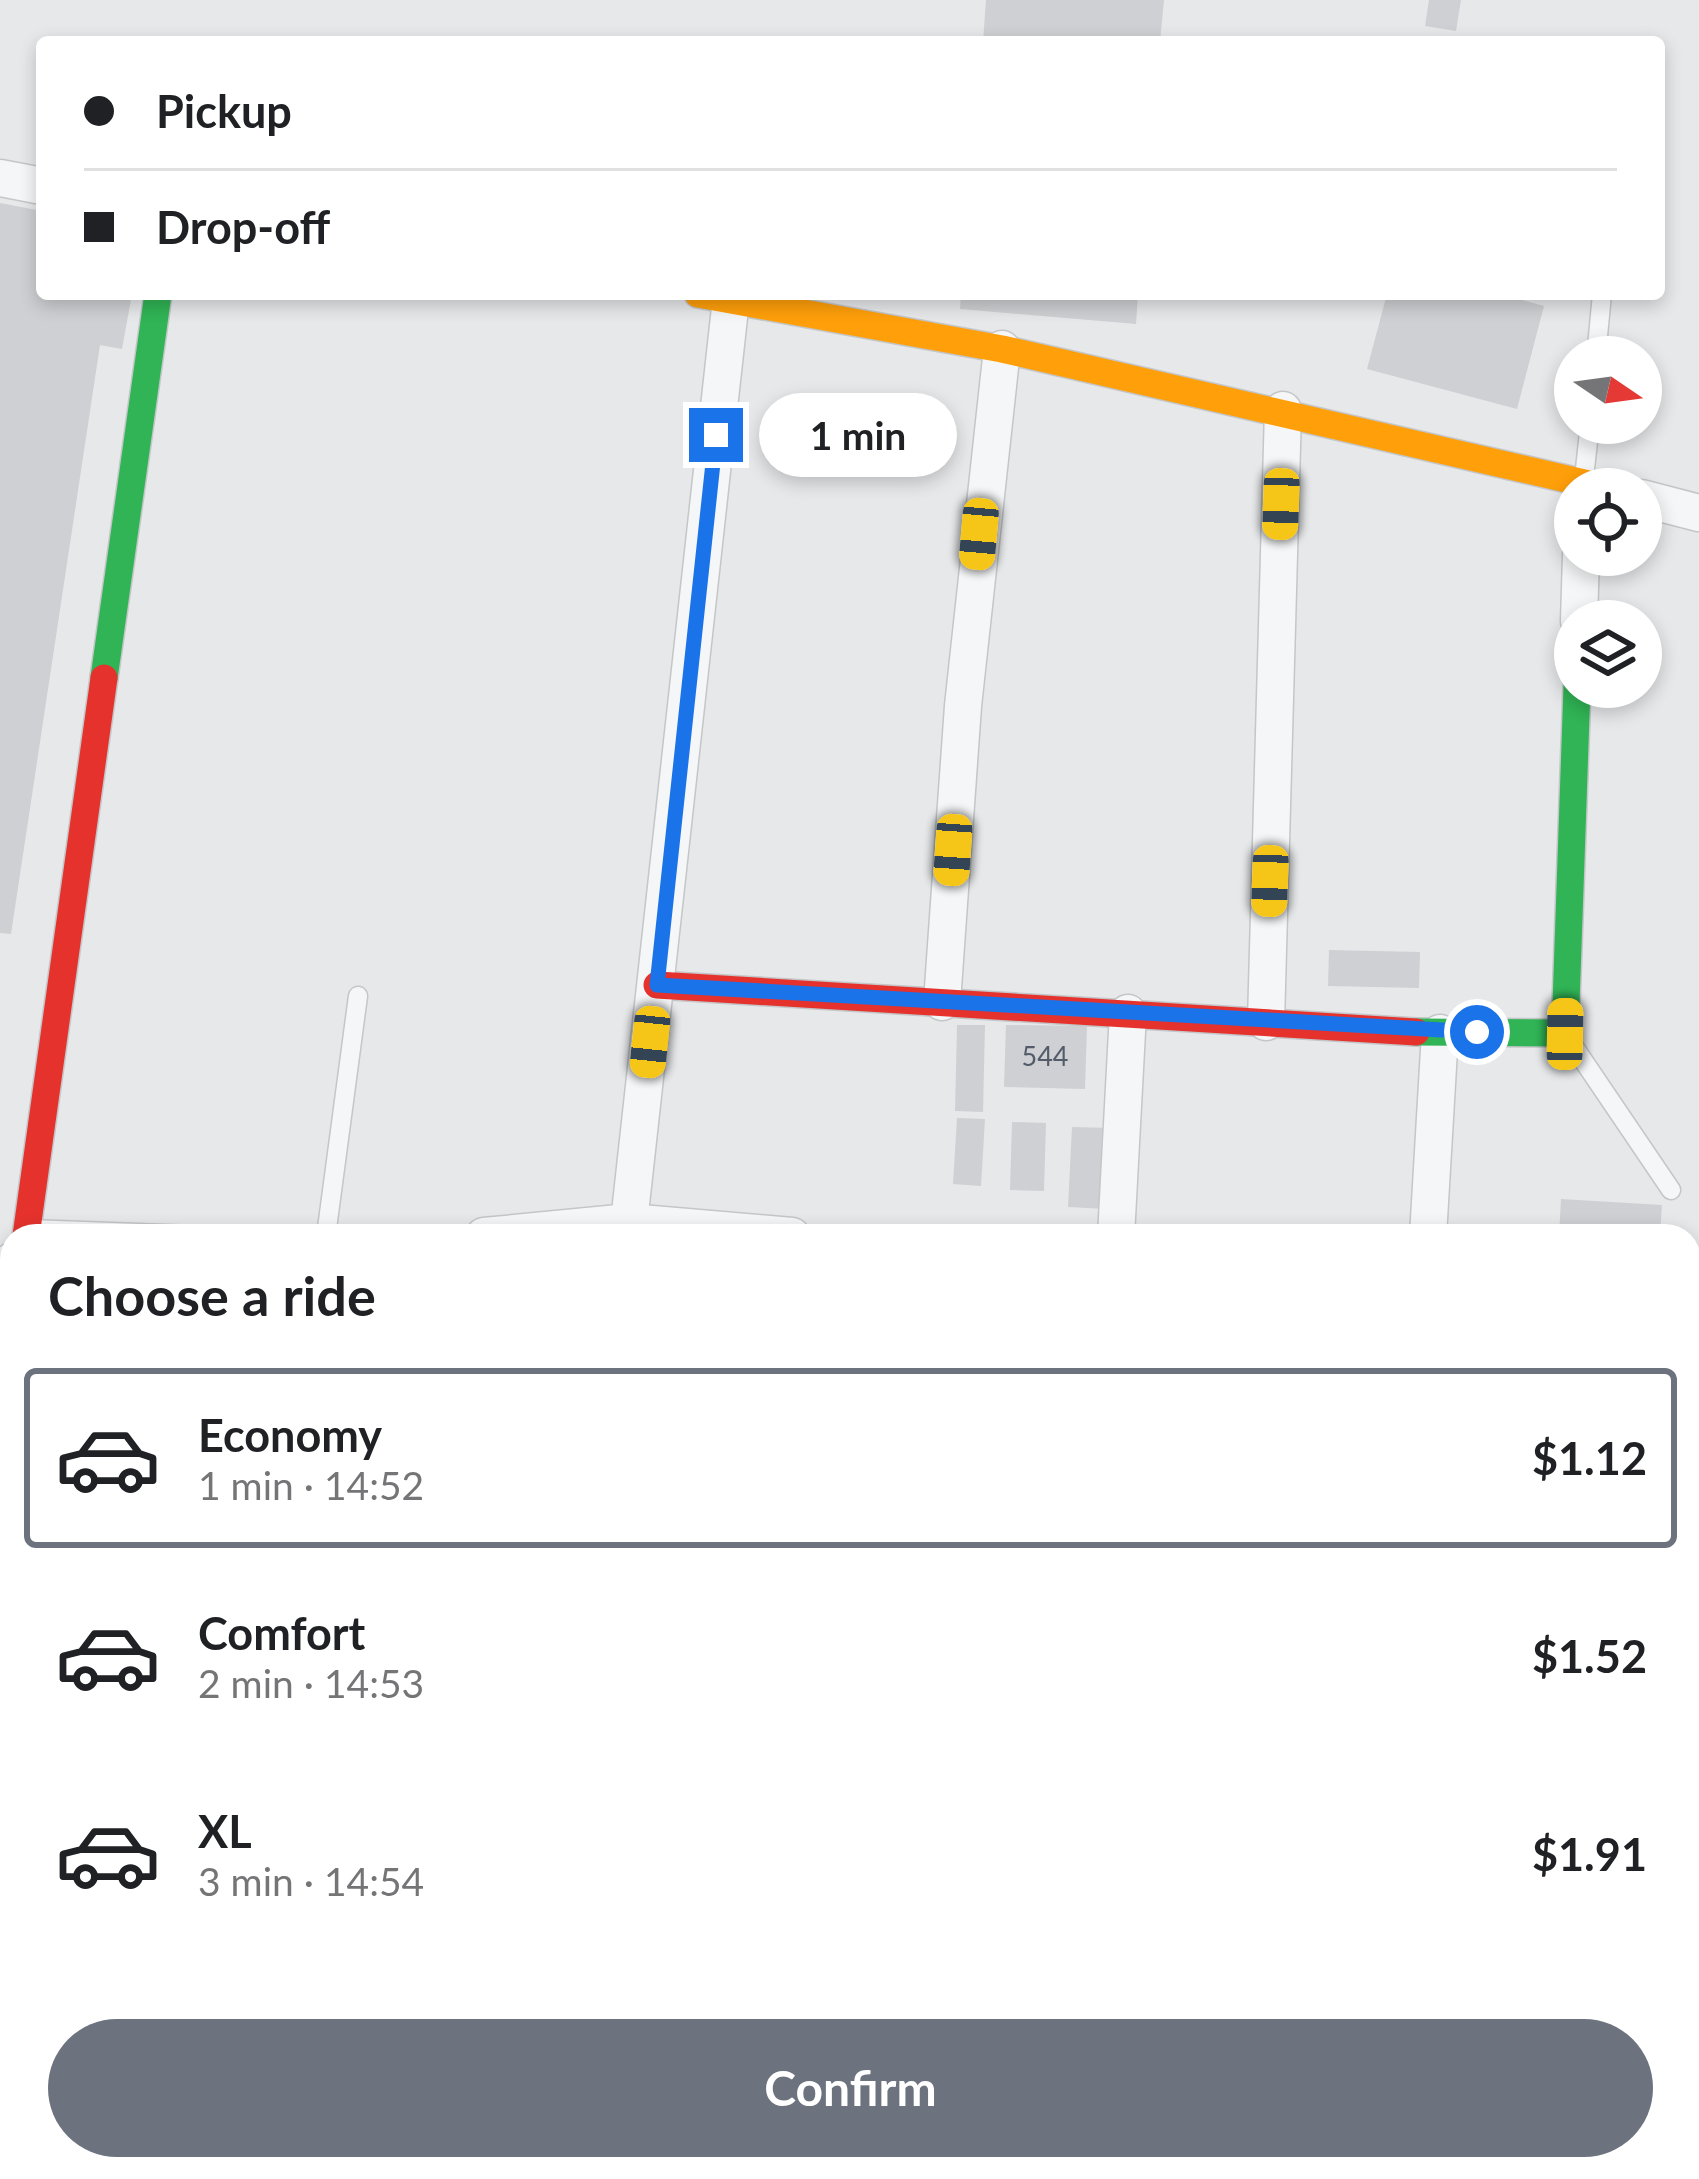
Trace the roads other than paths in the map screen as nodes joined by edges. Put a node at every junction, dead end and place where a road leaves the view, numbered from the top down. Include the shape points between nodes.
1 (0, 178) edge
2 (36, 184) edge
3 (157, 300) edge
4 (715, 300) edge
5 (732, 300) edge
6 (1601, 300) edge
7 (1598, 336) edge
8 (1002, 349) junction
9 (1283, 410) junction
10 (1554, 478) edge
11 (1662, 503) edge
12 (1699, 513) edge
13 (1575, 708) edge
14 (657, 985) junction
15 (358, 996) dead end
16 (942, 1002) junction
17 (1128, 1013) junction
18 (1266, 1022) junction
19 (1440, 1033) junction
20 (1565, 1034) junction
21 (1671, 1190) dead end
22 (629, 1222) junction
23 (25, 1224) edge
24 (328, 1224) edge
25 (608, 1224) edge
26 (652, 1224) edge
27 (1117, 1224) edge
28 (1429, 1224) edge

1 - 2 street
3 - 23 street
4 - 14 street
5 - 8 street
6 - 7 lane
8 - 9 street
8 - 16 street via 963,706
9 - 10 street
9 - 18 street
11 - 12 street
13 - 20 street
14 - 16 street
14 - 22 street
15 - 24 lane
16 - 17 street
17 - 18 street
17 - 27 street
18 - 19 street
19 - 20 street
19 - 28 street
20 - 21 lane
22 - 25 street
22 - 26 street

